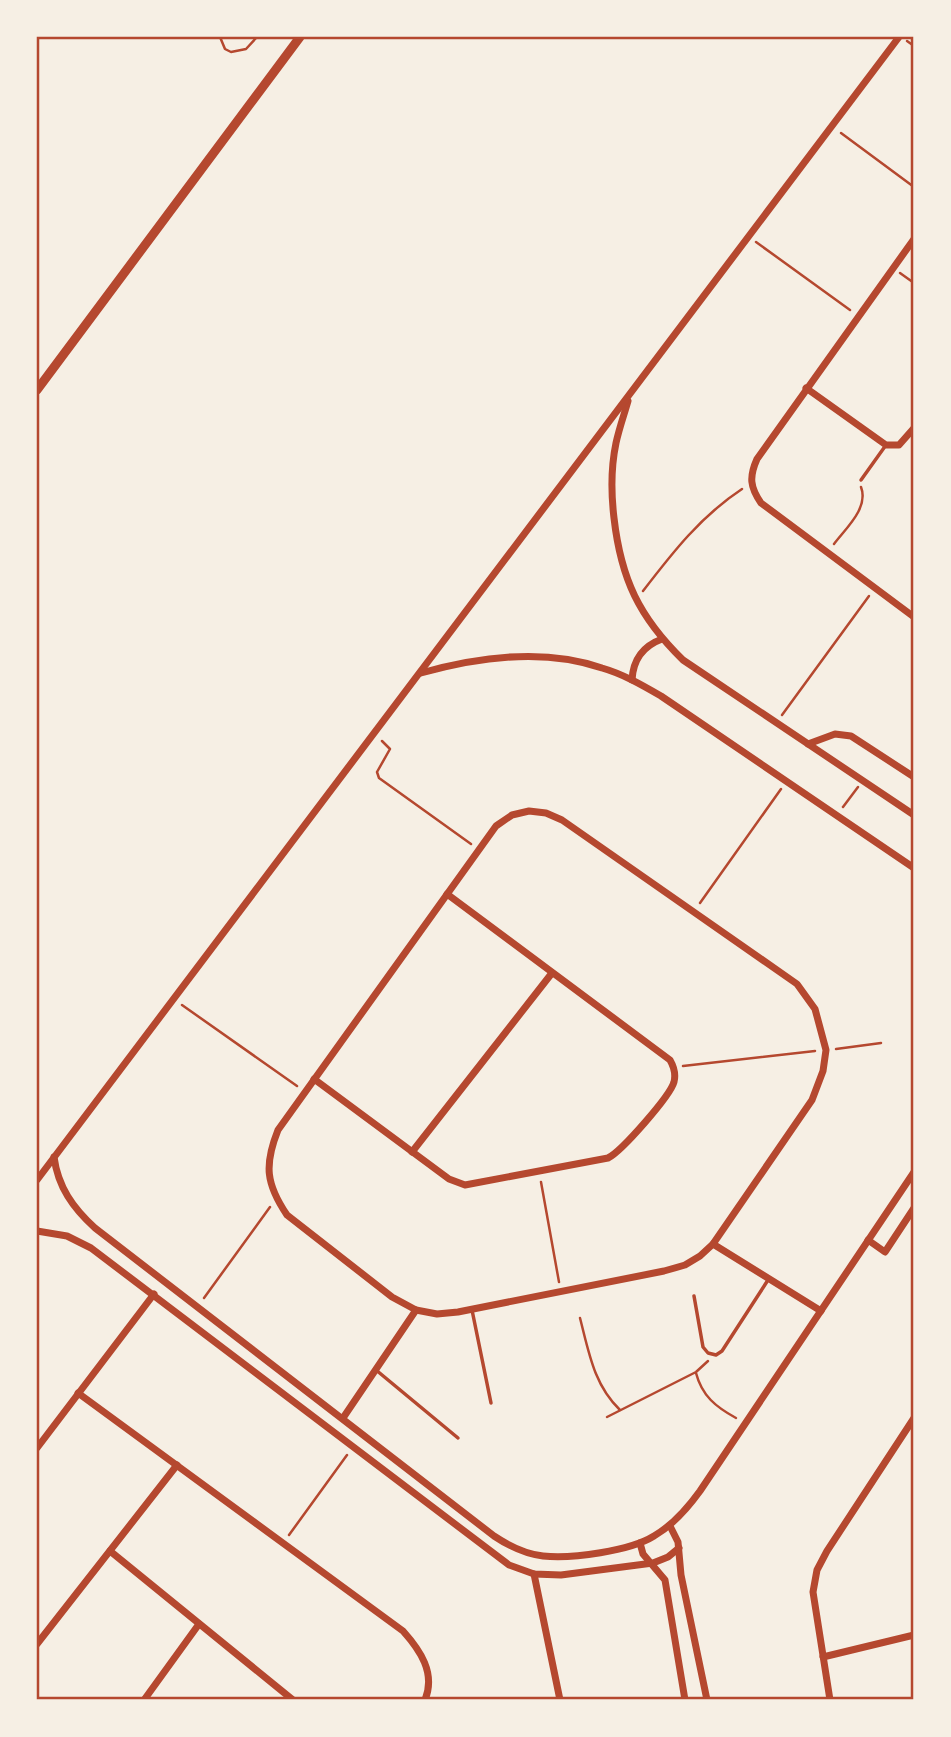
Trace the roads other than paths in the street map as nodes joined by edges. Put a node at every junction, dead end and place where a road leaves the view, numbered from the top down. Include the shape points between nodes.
1 (300, 37) edge
2 (899, 37) edge
3 (914, 239) edge
4 (806, 388) junction
5 (37, 390) edge
6 (630, 395) junction
7 (914, 428) edge
8 (886, 445) junction
9 (861, 481) road end
10 (914, 617) edge
11 (662, 639) junction
12 (420, 673) junction
13 (632, 680) junction
14 (808, 744) junction
15 (914, 777) edge
16 (914, 815) edge
17 (914, 868) edge
18 (447, 894) junction
19 (552, 972) junction
20 (314, 1079) junction
21 (412, 1152) junction
22 (54, 1157) junction
23 (914, 1172) edge
24 (37, 1180) edge
25 (914, 1211) edge
26 (37, 1231) edge
27 (102, 1233) junction
28 (868, 1240) junction
29 (713, 1244) junction
30 (92, 1248) junction
31 (769, 1278) junction
32 (154, 1294) junction
33 (694, 1296) dead end
34 (416, 1310) junction
35 (472, 1310) junction
36 (821, 1311) junction
37 (235, 1336) junction
38 (225, 1349) junction
39 (375, 1370) junction
40 (290, 1378) junction
41 (280, 1391) junction
42 (78, 1393) junction
43 (491, 1403) dead end
44 (342, 1418) junction
45 (914, 1418) edge
46 (458, 1438) dead end
47 (37, 1448) edge
48 (177, 1465) junction
49 (435, 1491) junction
50 (425, 1502) junction
51 (670, 1526) junction
52 (640, 1543) junction
53 (679, 1548) junction
54 (110, 1551) junction
55 (653, 1563) junction
56 (534, 1574) junction
57 (199, 1624) junction
58 (914, 1635) edge
59 (37, 1644) edge
60 (823, 1657) junction
61 (144, 1700) edge
62 (293, 1700) edge
63 (425, 1700) edge
64 (560, 1700) edge
65 (685, 1700) edge
66 (707, 1700) edge
67 (830, 1700) edge

1 - 5 street
2 - 6 street
3 - 4 street
4 - 8 street
4 - 10 street via 751,471 754,492 761,503
6 - 11 street via 615,444 611,494 622,564 636,601
6 - 12 street
7 - 8 street via 899,445
8 - 9 lane
11 - 13 street via 642,651
11 - 14 street via 683,660
12 - 13 street via 459,663 546,658 601,667
12 - 22 street
13 - 17 street
14 - 15 street via 835,734 851,736
14 - 16 street
18 - 19 street
18 - 20 street
18 - 29 street via 496,826 512,815 546,813 797,984 815,1009 826,1050 823,1071 812,1100
19 - 21 street
19 - 21 street via 670,1060 675,1074 672,1088 617,1153 599,1160 465,1185
20 - 21 street
20 - 34 street via 278,1130 270,1150 269,1175 276,1199 304,1229 392,1297
22 - 24 street
22 - 27 street via 59,1181 72,1204
23 - 28 street
25 - 28 street via 885,1252
26 - 30 street via 67,1236
27 - 30 street
27 - 37 street
28 - 36 street
29 - 31 street
29 - 35 street via 685,1265
30 - 32 street
31 - 33 lane via 722,1351 712,1355 703,1347
31 - 36 street
32 - 38 street
32 - 42 street
34 - 35 street via 437,1314
34 - 39 street
35 - 43 lane
36 - 51 street via 691,1503
37 - 38 street
37 - 40 street
38 - 41 street
39 - 44 street
39 - 46 lane
40 - 41 street
40 - 44 street
41 - 50 street
42 - 47 street
42 - 48 street
44 - 49 street
45 - 60 street via 817,1570 813,1592
48 - 54 street
48 - 63 street via 403,1631 419,1648 428,1671
49 - 50 street
49 - 52 street via 503,1542 534,1555 611,1551
50 - 56 street via 509,1564
51 - 52 street
51 - 53 street
52 - 55 street
53 - 55 street
53 - 66 street
54 - 57 street
54 - 59 street
55 - 56 street
55 - 65 street via 667,1589
56 - 64 street
57 - 61 street
57 - 62 street
58 - 60 street
60 - 67 street

